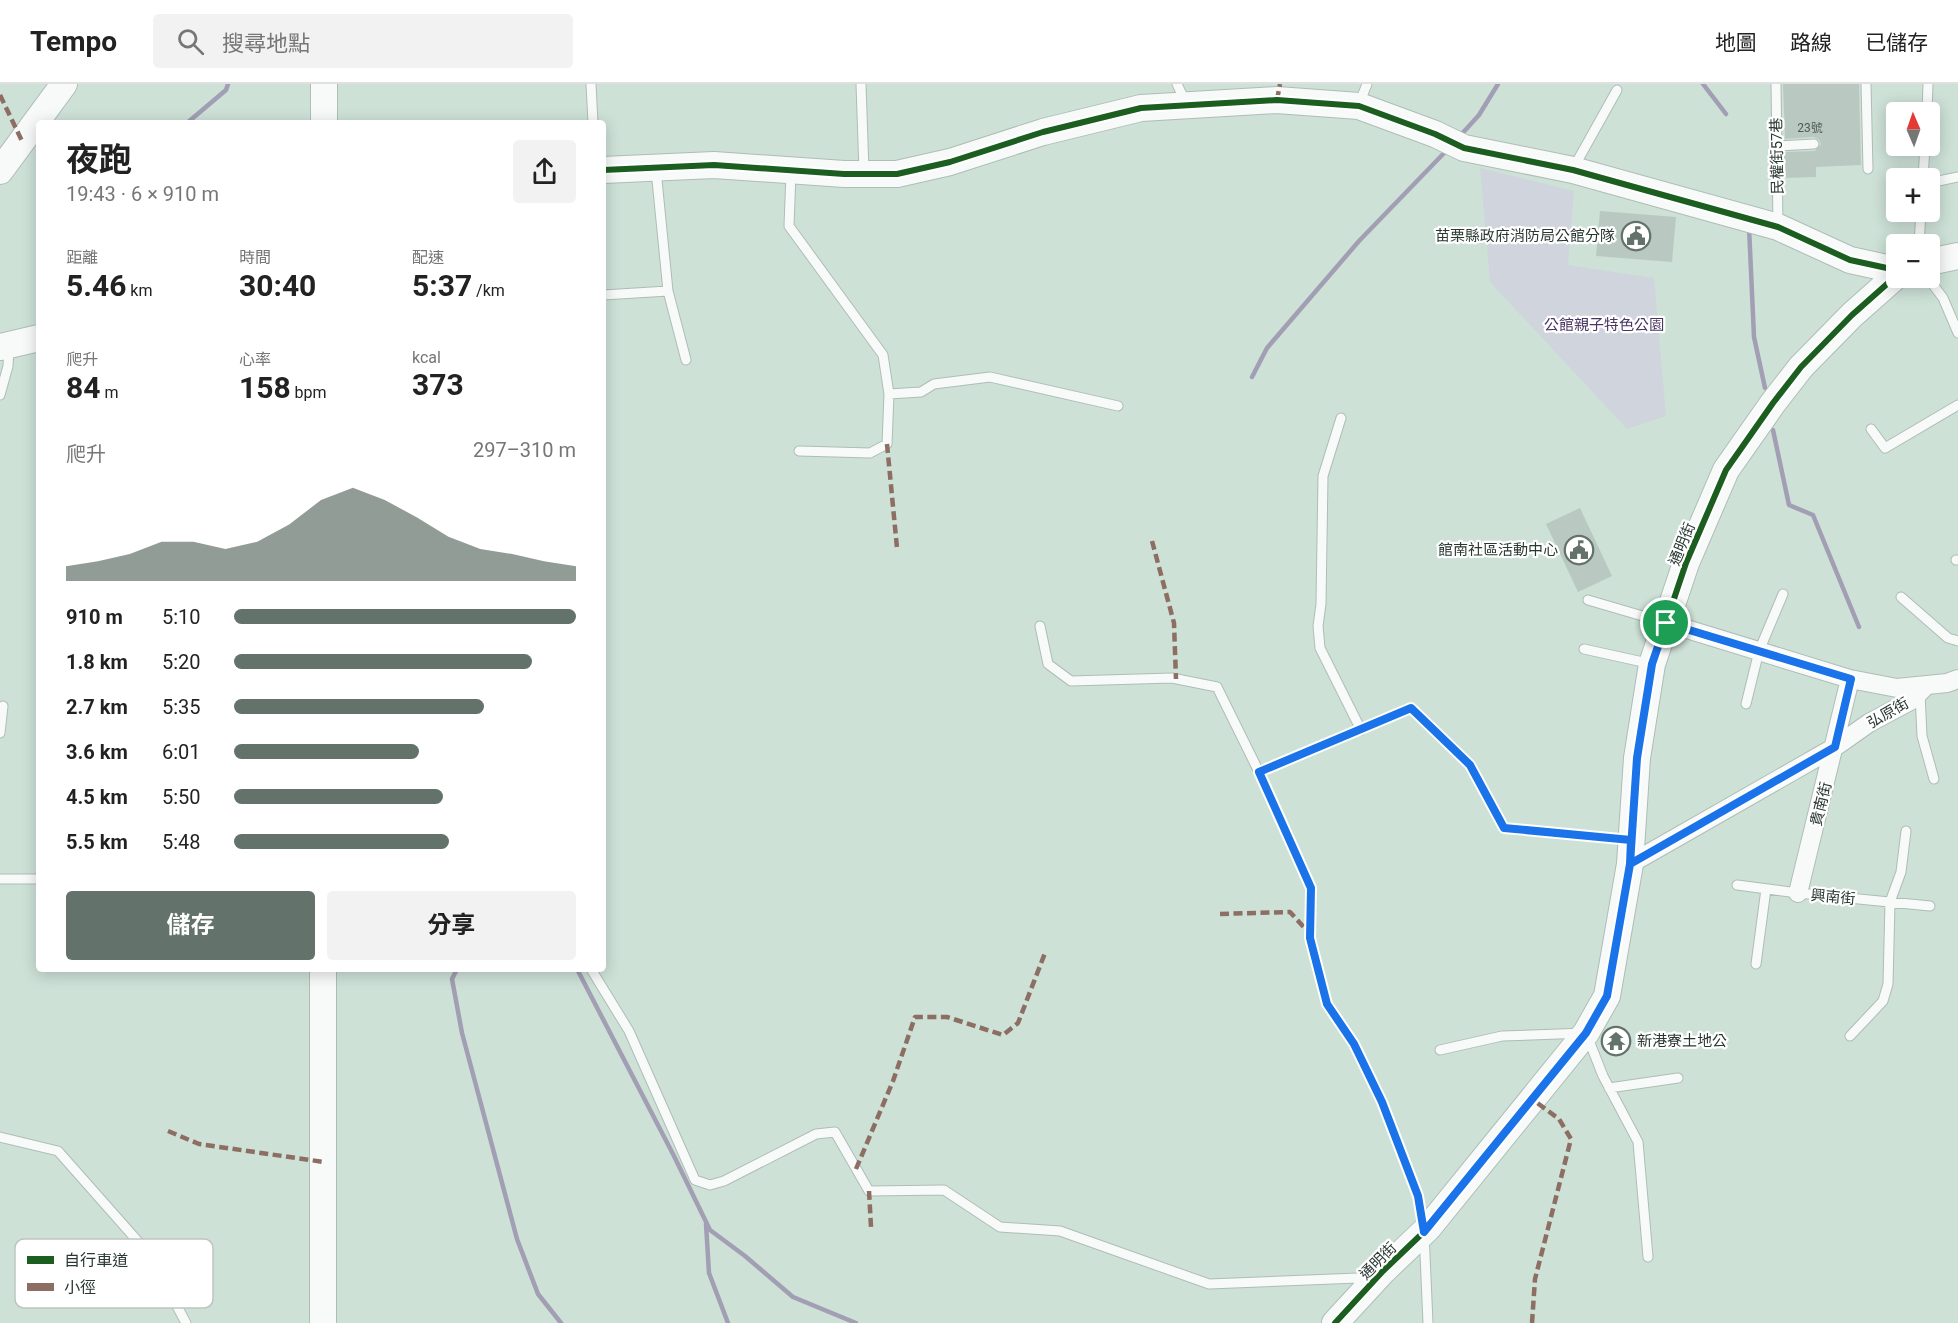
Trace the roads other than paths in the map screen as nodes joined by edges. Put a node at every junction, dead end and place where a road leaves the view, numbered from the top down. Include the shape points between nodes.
1 (64, 84) edge
2 (324, 84) edge
3 (591, 84) edge
4 (861, 84) edge
5 (1776, 84) edge
6 (1866, 84) edge
7 (1928, 84) edge
8 (1617, 90) dead end
9 (1182, 95) edge
10 (1363, 95) edge
11 (1927, 102) edge
12 (38, 120) edge
13 (324, 120) edge
14 (593, 120) edge
15 (36, 122) edge
16 (1814, 144) dead end
17 (1778, 146) junction
18 (656, 168) junction
19 (1868, 169) dead end
20 (606, 170) edge
21 (792, 170) junction
22 (1573, 170) junction
23 (0, 171) edge
24 (864, 174) junction
25 (1958, 177) edge
26 (1940, 181) edge
27 (1778, 227) junction
28 (1958, 256) edge
29 (1940, 260) edge
30 (1886, 268) edge
31 (1886, 285) edge
32 (1936, 288) edge
33 (669, 291) junction
34 (606, 295) edge
35 (1958, 333) edge
36 (36, 339) edge
37 (5, 346) edge
38 (686, 360) dead end
39 (889, 394) junction
40 (0, 395) edge
41 (1118, 405) dead end
42 (1958, 405) edge
43 (1341, 418) dead end
44 (1871, 429) dead end
45 (798, 451) dead end
46 (1783, 594) dead end
47 (1901, 597) dead end
48 (1588, 600) dead end
49 (1666, 623) junction
50 (1040, 626) dead end
51 (1958, 641) edge
52 (1584, 650) dead end
53 (1759, 651) junction
54 (1652, 664) junction
55 (1851, 679) junction
56 (1958, 679) edge
57 (1923, 689) junction
58 (1746, 704) dead end
59 (3, 706) dead end
60 (1361, 730) junction
61 (0, 733) edge
62 (1835, 747) junction
63 (1259, 772) junction
64 (1934, 779) dead end
65 (1906, 831) dead end
66 (1630, 852) junction
67 (0, 879) edge
68 (36, 879) edge
69 (1737, 885) dead end
70 (1766, 889) junction
71 (1798, 893) junction
72 (1890, 902) junction
73 (1930, 906) dead end
74 (1756, 964) dead end
75 (323, 972) edge
76 (593, 972) edge
77 (1586, 1033) junction
78 (1850, 1036) dead end
79 (1440, 1050) dead end
80 (1678, 1078) dead end
81 (1609, 1088) junction
82 (0, 1137) edge
83 (1424, 1232) junction
84 (136, 1239) edge
85 (1648, 1257) dead end
86 (1371, 1283) junction
87 (178, 1308) edge
88 (186, 1323) edge
89 (323, 1323) edge
90 (1335, 1323) edge
91 (1428, 1323) edge

1 - 12 street
2 - 13 street
3 - 14 lane
4 - 24 lane
5 - 17 lane, 民權街57巷
6 - 19 lane
7 - 11 lane
8 - 22 lane
9 - 10 street via 1277,100
9 - 24 street via 1043,132 950,162 897,174
10 - 22 street via 1464,148
15 - 23 street
16 - 17 lane
17 - 27 lane, 民權街57巷
18 - 20 street
18 - 21 street via 714,165
18 - 33 lane
21 - 24 street
21 - 39 lane via 789,226 883,355
22 - 27 street
25 - 26 lane
27 - 30 street via 1850,260
28 - 29 street
31 - 49 street, 通明街 via 1801,367 1726,470 1686,563
32 - 35 lane
33 - 34 lane
33 - 38 lane
36 - 37 street
37 - 40 lane via 8,366
39 - 41 lane via 921,392 934,384 990,377
39 - 45 lane via 888,444 870,453
42 - 44 lane via 1885,448
43 - 60 lane via 1323,476 1318,626 1320,648
46 - 53 lane
47 - 51 lane via 1948,638
48 - 49 lane
49 - 53 street
49 - 54 street, 通明街
50 - 63 lane via 1048,664 1071,681 1172,678 1218,687
52 - 54 lane
53 - 55 street
53 - 58 lane
54 - 66 street, 通明街 via 1637,758
55 - 57 street
55 - 62 street, 貴南街
56 - 57 street
57 - 62 street, 弘原街 via 1912,700
57 - 64 lane via 1922,736
59 - 61 lane
60 - 63 lane
60 - 66 lane via 1411,708 1470,765 1504,828
62 - 66 street, 弘原街
62 - 71 street, 貴南街
63 - 83 lane via 1311,888 1310,938 1327,1004 1354,1044 1382,1102 1418,1196
65 - 72 lane via 1901,872
66 - 77 street, 通明街 via 1607,996
67 - 68 lane
69 - 70 lane, 興南街
70 - 71 lane, 興南街
70 - 74 lane
71 - 72 lane, 興南街
72 - 73 lane, 興南街
72 - 78 lane via 1883,1001
75 - 89 street
76 - 86 lane via 629,1031 695,1180 710,1185 724,1181 816,1134 835,1132 869,1191 944,1190 1000,1227 1060,1231 1209,1284 1358,1278
77 - 79 lane via 1502,1036
77 - 81 lane
77 - 83 street, 通明街
80 - 81 lane
81 - 85 lane via 1638,1142
82 - 84 lane via 58,1151
83 - 86 street, 通明街
83 - 91 lane
86 - 90 street, 通明街
87 - 88 lane

